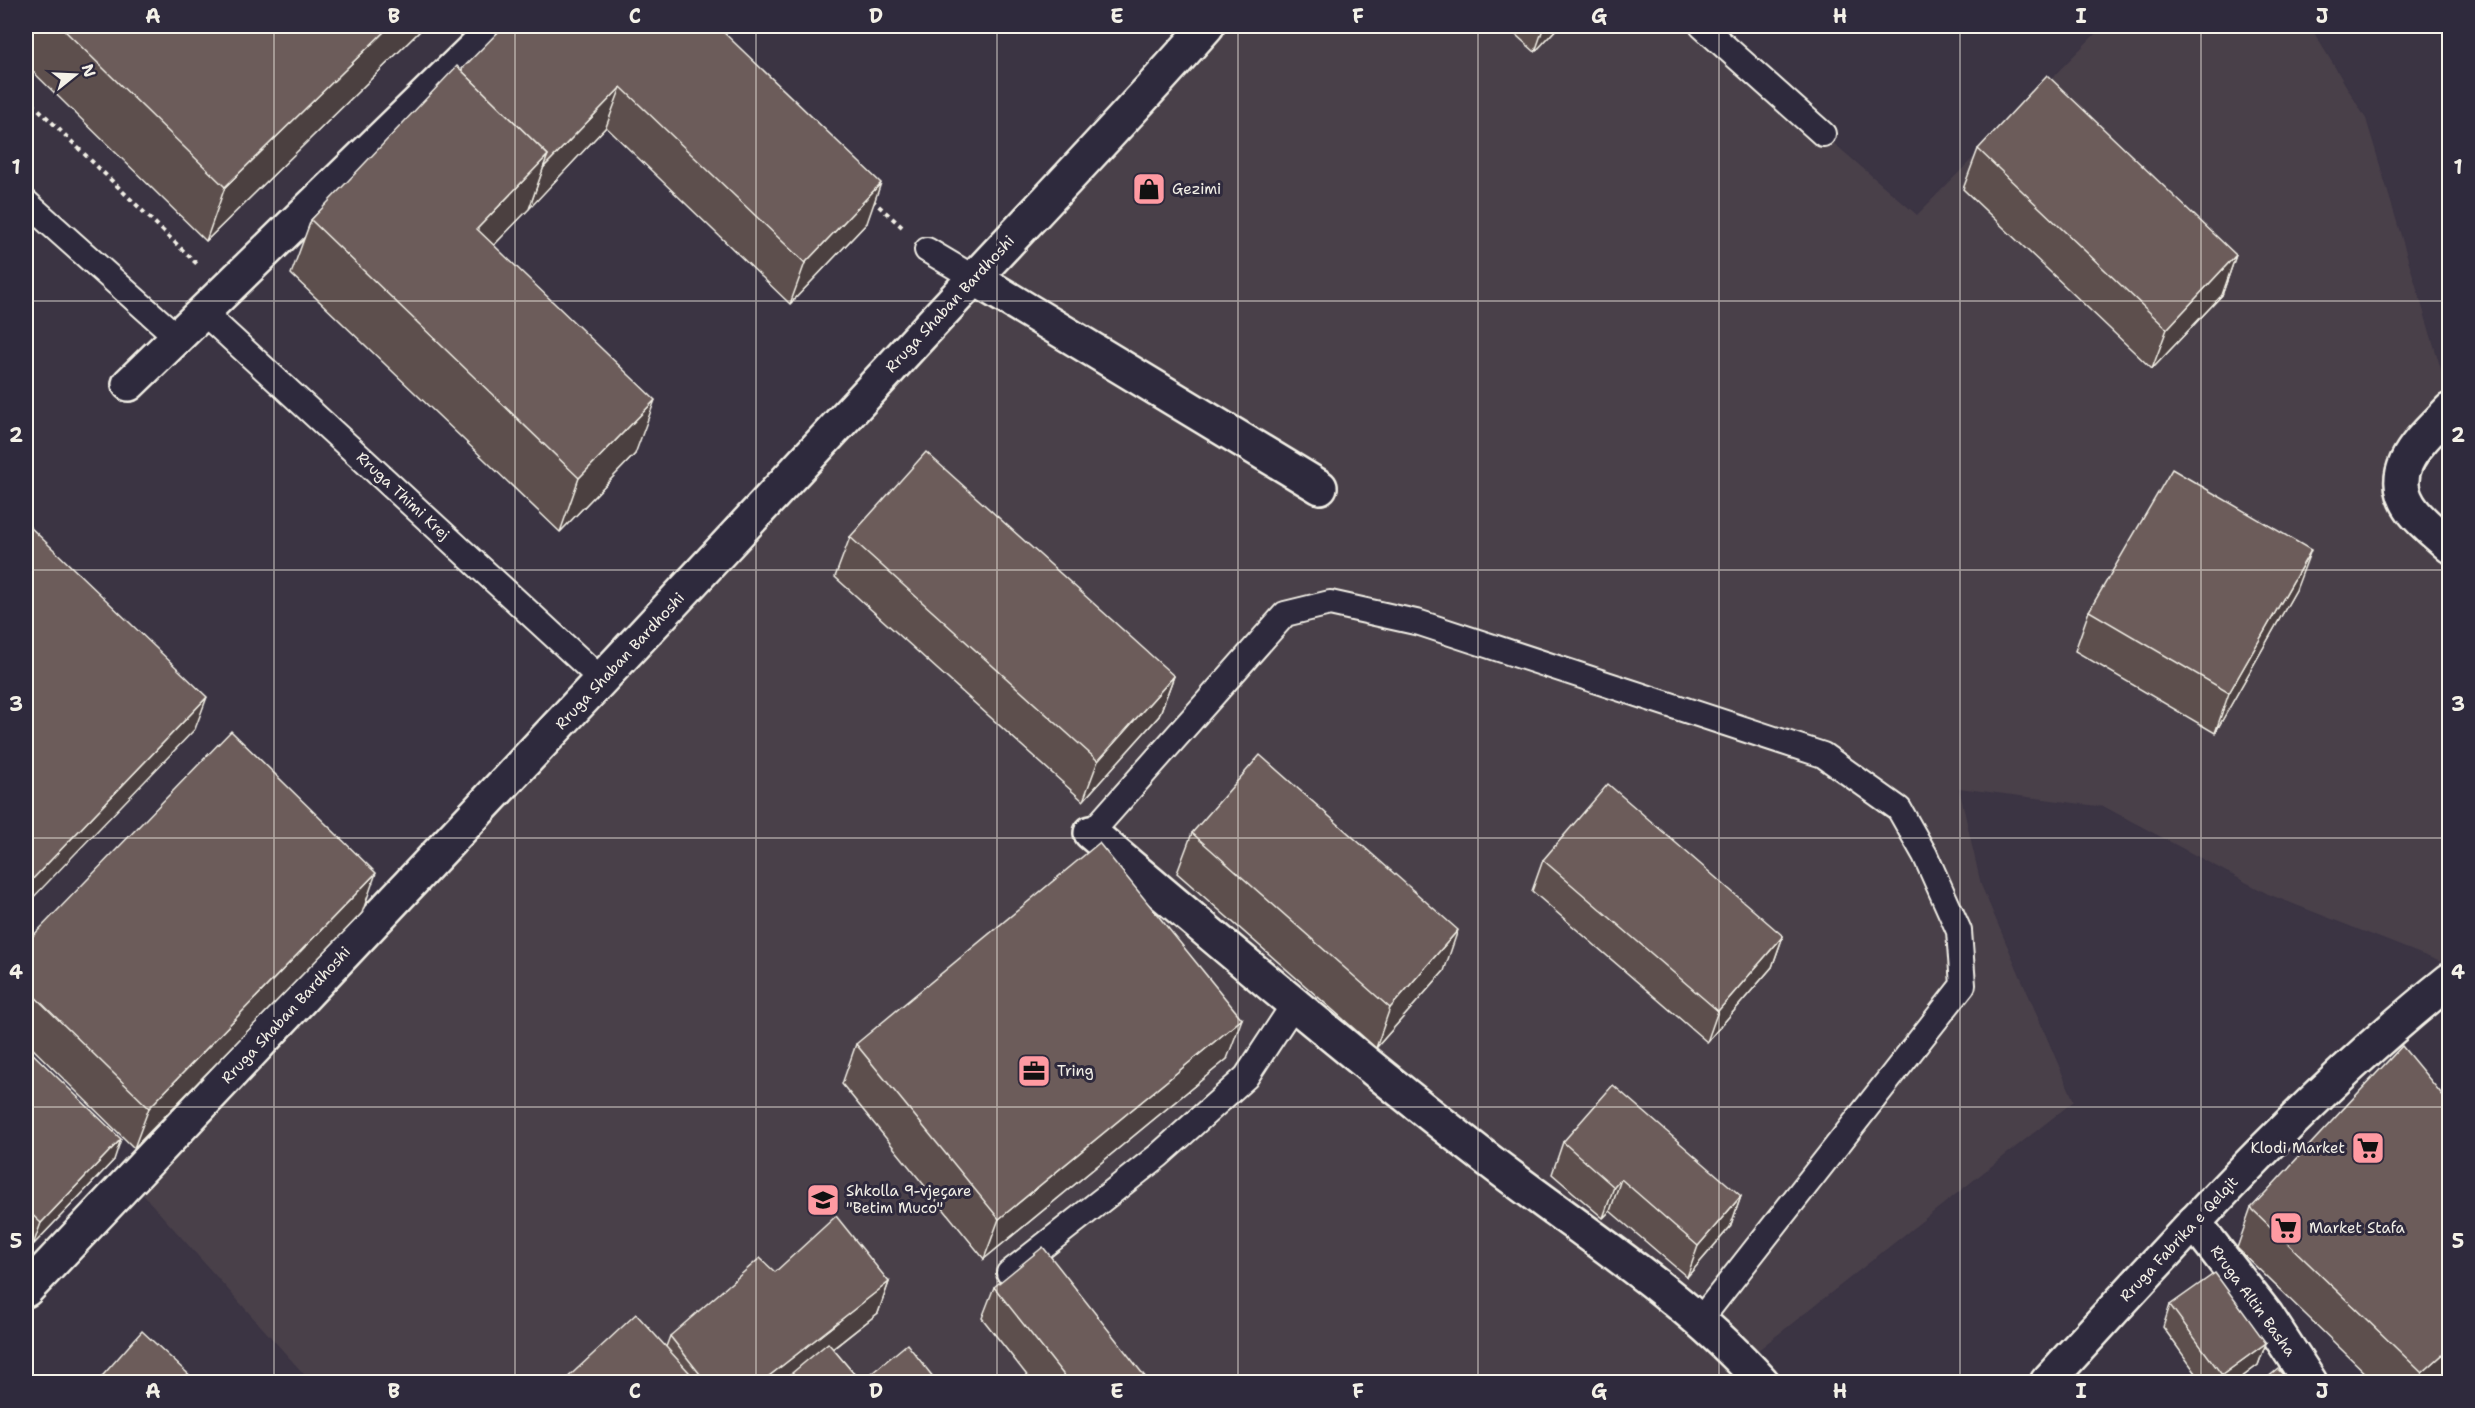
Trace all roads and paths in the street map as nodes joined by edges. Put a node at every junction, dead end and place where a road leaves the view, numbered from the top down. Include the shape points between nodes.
1 (497, 26) edge
2 (1207, 26) edge
3 (1702, 26) edge
4 (26, 97) edge
5 (1823, 134) dead end
6 (864, 194) edge
7 (26, 202) edge
8 (927, 250) joint
9 (974, 278) junction
10 (214, 301) junction
11 (177, 337) junction
12 (129, 384) dead end
13 (2450, 410) edge
14 (1320, 487) dead end
15 (2450, 546) edge
16 (603, 681) junction
17 (1090, 833) joint
18 (2450, 980) edge
19 (1294, 1004) junction
20 (2194, 1222) junction
21 (1009, 1274) edge
22 (26, 1290) edge
23 (1700, 1320) junction
24 (1762, 1383) edge
25 (2047, 1383) edge
26 (2310, 1383) edge

1 - 10 street
2 - 9 street, Rruga Shaban Bardhoshi
3 - 5 lane
4 - 10 path
6 - 8 path
7 - 11 lane
8 - 9 lane
9 - 14 street
9 - 16 street, Rruga Shaban Bardhoshi
10 - 11 street
10 - 16 lane, Rruga Thimi Krej
11 - 12 street
13 - 15 street via 2411,452 2403,467 2401,483 2413,512
16 - 22 street, Rruga Shaban Bardhoshi
17 - 19 street
17 - 23 lane via 1285,614 1330,603 1420,623 1823,756 1899,809 1926,855 1959,930 1963,985
18 - 20 street, Rruga Fabrika e Qelqit via 2358,1059
19 - 21 lane via 1245,1077 1158,1156
19 - 23 street via 1478,1152
20 - 25 street, Rruga Fabrika e Qelqit
20 - 26 street, Rruga Altin Basha via 2267,1316
23 - 24 street

